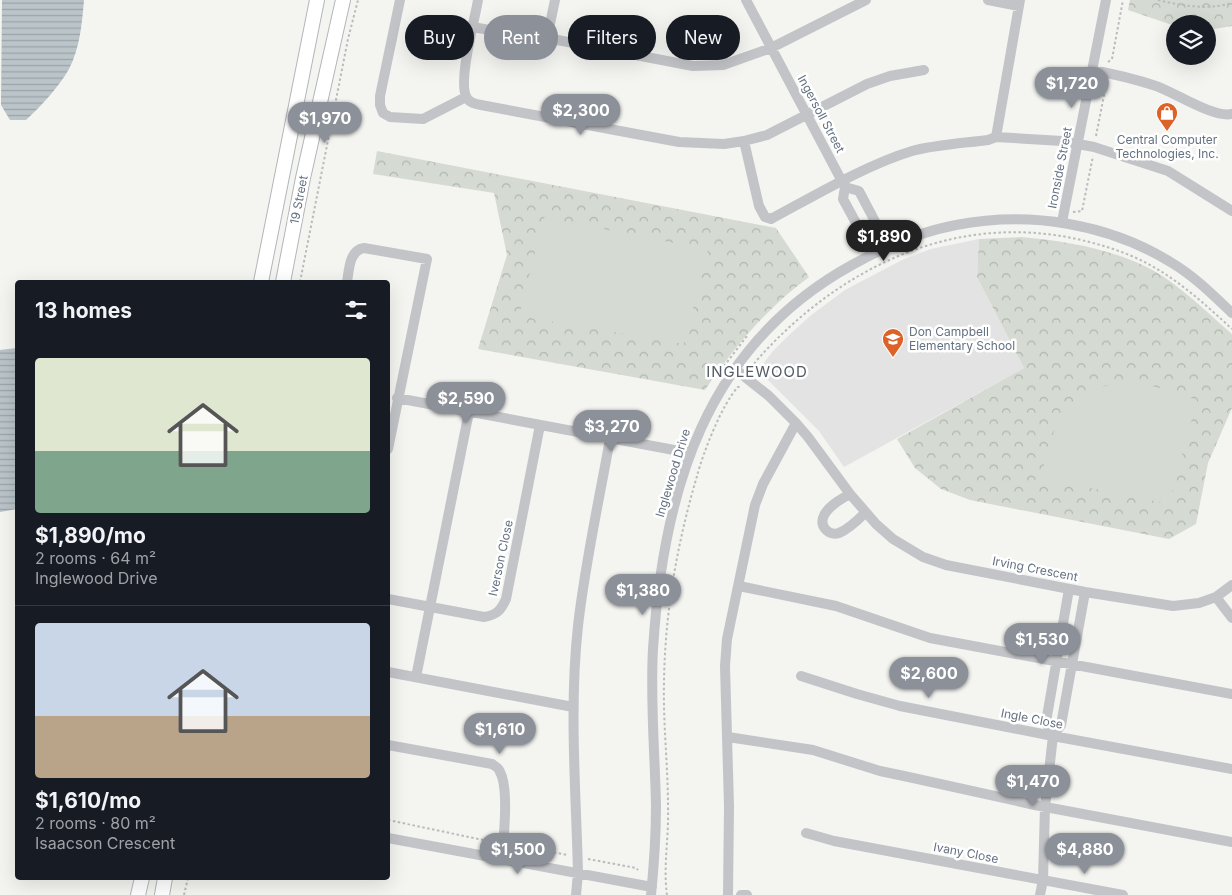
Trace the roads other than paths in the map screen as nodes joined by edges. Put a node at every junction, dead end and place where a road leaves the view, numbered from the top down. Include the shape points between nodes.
1 (317, 0) edge
2 (343, 0) edge
3 (400, 0) edge
4 (478, 0) edge
5 (555, 0) edge
6 (746, 0) edge
7 (866, 0) edge
8 (988, 0) edge
9 (1106, 0) edge
10 (1019, 3) edge
11 (552, 15) edge
12 (474, 22) edge
13 (558, 40) edge
14 (771, 48) junction
15 (467, 60) edge
16 (924, 70) dead end
17 (1092, 70) junction
18 (466, 97) junction
19 (1232, 114) edge
20 (808, 115) junction
21 (996, 137) junction
22 (744, 141) junction
23 (1077, 144) junction
24 (844, 184) junction
25 (1232, 211) edge
26 (1062, 222) junction
27 (888, 246) junction
28 (873, 254) junction
29 (262, 280) edge
30 (282, 280) edge
31 (347, 280) edge
32 (1232, 313) edge
33 (735, 369) junction
34 (398, 398) junction
35 (469, 412) junction
36 (796, 422) junction
37 (540, 425) junction
38 (390, 439) edge
39 (610, 439) junction
40 (690, 453) junction
41 (850, 494) junction
42 (865, 513) junction
43 (1232, 585) edge
44 (739, 586) junction
45 (1069, 589) junction
46 (1085, 592) junction
47 (1216, 597) junction
48 (390, 599) edge
49 (430, 608) junction
50 (1232, 618) edge
51 (1055, 662) junction
52 (1072, 665) junction
53 (390, 672) edge
54 (801, 676) dead end
55 (416, 677) junction
56 (1232, 694) edge
57 (573, 707) junction
58 (1052, 736) junction
59 (728, 737) junction
60 (390, 744) edge
61 (1232, 769) edge
62 (1045, 807) junction
63 (806, 833) dead end
64 (390, 838) edge
65 (1232, 842) edge
66 (501, 859) junction
67 (578, 874) junction
68 (142, 880) edge
69 (165, 880) edge
70 (1043, 880) junction
71 (652, 891) edge
72 (138, 895) edge
73 (162, 895) edge
74 (576, 895) edge
75 (728, 895) edge
76 (742, 895) edge
77 (747, 895) edge
78 (1040, 895) edge
79 (1123, 895) edge

1 - 29 main road, 19 Street
2 - 30 main road, 19 Street
3 - 18 street via 380,96 383,113 390,117 423,119
4 - 12 street
5 - 11 street
6 - 14 street, Ingersoll Street
7 - 14 street
8 - 10 street
9 - 17 street, Ironside Street
10 - 21 street
13 - 14 street via 693,66 723,65
14 - 20 street, Ingersoll Street
15 - 18 street via 463,78
16 - 20 street via 867,84
17 - 19 street via 1124,76 1217,113
17 - 23 street, Ironside Street
18 - 22 street via 481,105 679,142
20 - 22 street via 767,135
20 - 24 street, Ingersoll Street
21 - 23 street
21 - 24 street via 913,151 885,161
22 - 24 street via 758,206 765,217 771,219
23 - 25 street via 1168,171
23 - 26 street, Ironside Street
24 - 27 street, Ingersoll Street via 859,191
24 - 28 street, Ingersoll Street via 843,199
26 - 27 street, Inglewood Drive via 970,223 932,230
26 - 32 street, Inglewood Drive via 1127,240 1152,251 1193,278
27 - 28 street, Inglewood Drive
28 - 33 street, Inglewood Drive via 831,276 798,301 753,345
31 - 34 street via 354,252 359,248 427,259
33 - 36 street, Irving Crescent via 770,396
33 - 40 street, Inglewood Drive via 713,403
34 - 35 street
34 - 38 street
35 - 37 street
35 - 49 street
36 - 41 street, Irving Crescent
36 - 44 street via 755,505
37 - 39 street
37 - 49 street, Iverson Close via 506,598 500,611 484,617
39 - 40 street
39 - 57 street via 584,582
40 - 71 street, Inglewood Drive via 671,520 657,604 651,688 656,808
41 - 42 street, Irving Crescent
41 - 42 street via 823,517 826,531 840,532
42 - 45 street, Irving Crescent via 893,538 923,557 946,565
43 - 47 street, Irving Crescent
44 - 51 street via 836,606 930,638
44 - 59 street via 727,639 725,666
45 - 46 street, Irving Crescent
45 - 51 street
46 - 47 street, Irving Crescent via 1173,606
46 - 52 street
47 - 50 street
48 - 49 street, Iverson Close
49 - 55 street
51 - 52 street
51 - 58 street via 1046,722
52 - 56 street
52 - 58 street via 1061,725
53 - 55 street
54 - 58 street, Ingle Close via 900,706
55 - 57 street
57 - 67 street
58 - 61 street, Ingle Close
58 - 62 street
59 - 62 street via 813,750 880,771
59 - 75 street
60 - 66 street via 497,767 504,786 505,836
62 - 65 street
62 - 70 street
63 - 70 street, Ivany Close
64 - 66 street
66 - 67 street
67 - 71 street
67 - 74 street
68 - 72 main road
69 - 73 main road
70 - 78 street
70 - 79 street, Ivany Close
76 - 77 street

